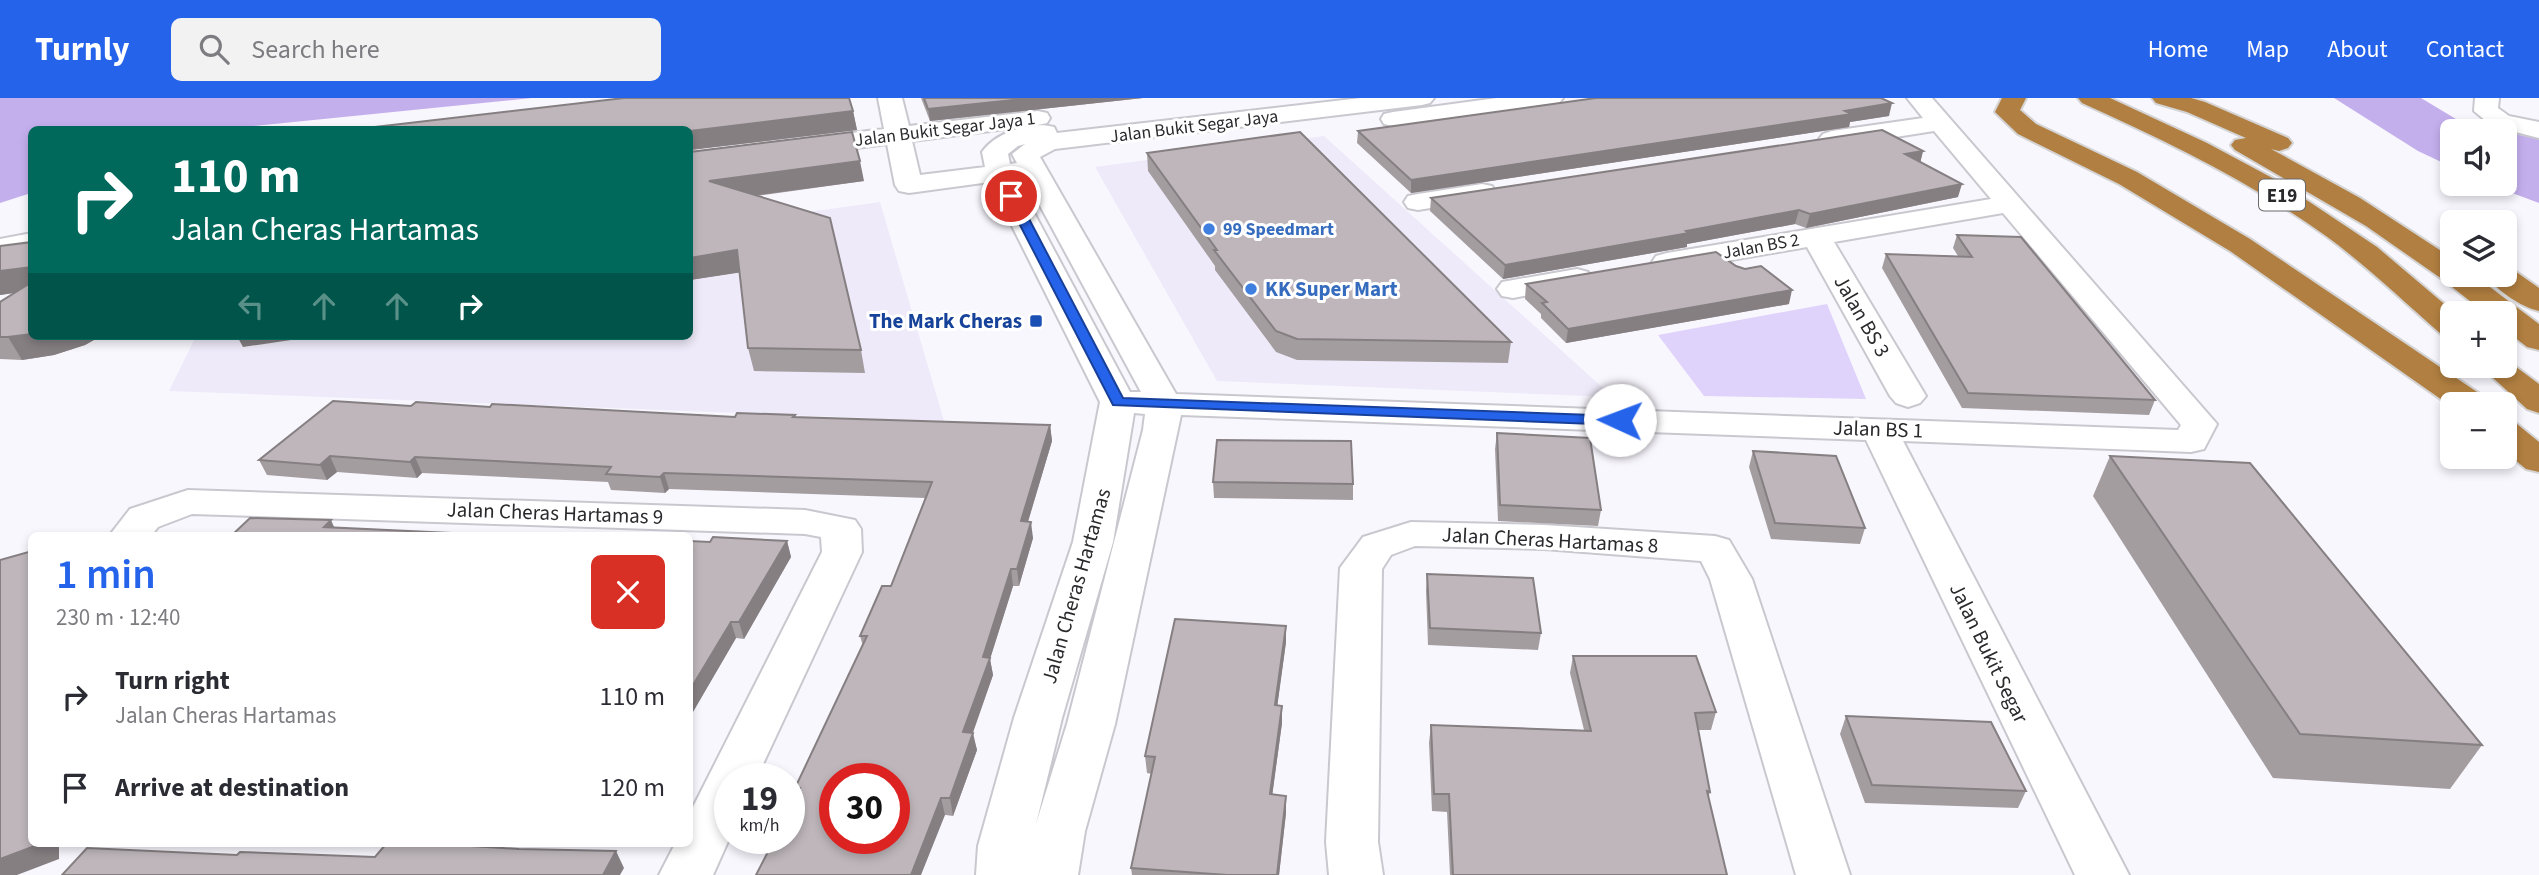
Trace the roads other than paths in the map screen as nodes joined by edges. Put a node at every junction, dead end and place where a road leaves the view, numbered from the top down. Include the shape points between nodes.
1 (890, 98) edge
2 (1336, 98) edge
3 (1422, 98) edge
4 (1551, 98) edge
5 (1919, 98) edge
6 (2090, 98) edge
7 (2143, 98) edge
8 (2164, 98) edge
9 (2487, 98) edge
10 (2011, 105) edge
11 (1063, 115) dead end
12 (1940, 123) junction
13 (1335, 126) dead end
14 (2529, 128) edge
15 (898, 135) junction
16 (1040, 138) junction
17 (1808, 143) edge
18 (781, 150) edge
19 (1031, 169) junction
20 (999, 173) junction
21 (1513, 187) edge
22 (1418, 202) dead end
23 (2010, 204) junction
24 (2440, 234) edge
25 (1816, 237) junction
26 (2440, 262) edge
27 (2517, 286) edge
28 (2472, 287) edge
29 (1513, 289) dead end
30 (2539, 302) edge
31 (2440, 317) edge
32 (2539, 340) edge
33 (2511, 378) edge
34 (2453, 392) edge
35 (1908, 396) dead end
36 (1118, 402) junction
37 (2539, 402) edge
38 (1164, 403) junction
39 (1879, 429) junction
40 (2517, 443) edge
41 (2539, 461) edge
42 (132, 532) edge
43 (733, 763) edge
44 (714, 801) edge
45 (686, 875) edge
46 (1003, 875) edge
47 (1051, 875) edge
48 (1356, 875) edge
49 (1823, 875) edge
50 (2102, 875) edge

1 - 15 street
2 - 16 street, Jalan Bukit Segar Jaya
3 - 16 street, Jalan Bukit Segar Jaya
4 - 13 street
5 - 12 street, Jalan BS 1
6 - 31 highway, E19 via 2276,191 2365,252
7 - 26 highway, E19 via 2319,183
8 - 24 highway via 2247,128 2330,167
9 - 14 street via 2486,111 2501,121
10 - 34 highway via 2027,129 2128,178 2240,245
11 - 15 street, Jalan Bukit Segar Jaya 1
12 - 17 street
12 - 23 street, Jalan BS 1
15 - 18 street, Jalan Bukit Segar Jaya 1
15 - 20 street via 909,186
16 - 19 street via 1025,154
16 - 20 street via 1009,141 995,152
19 - 20 street
19 - 38 street
20 - 36 street
21 - 22 street
23 - 25 street, Jalan BS 2
23 - 39 street, Jalan BS 1 via 2199,424 2191,441
25 - 29 street, Jalan BS 2
25 - 35 street, Jalan BS 3
27 - 30 highway
28 - 32 highway, E19
33 - 37 highway
36 - 38 street, Jalan BS 1
36 - 46 street, Jalan Cheras Hartamas via 1093,542 1003,846
38 - 39 street, Jalan BS 1
38 - 47 street, Jalan Cheras Hartamas via 1138,530
39 - 50 street, Jalan Bukit Segar
40 - 41 highway
42 - 43 street, Jalan Cheras Hartamas 9 via 144,518 188,502 805,522 841,529 842,552
44 - 45 street, Jalan Cheras Hartamas 9
48 - 49 street, Jalan Cheras Hartamas 8 via 1352,842 1361,568 1377,546 1411,534 1715,548 1731,579

